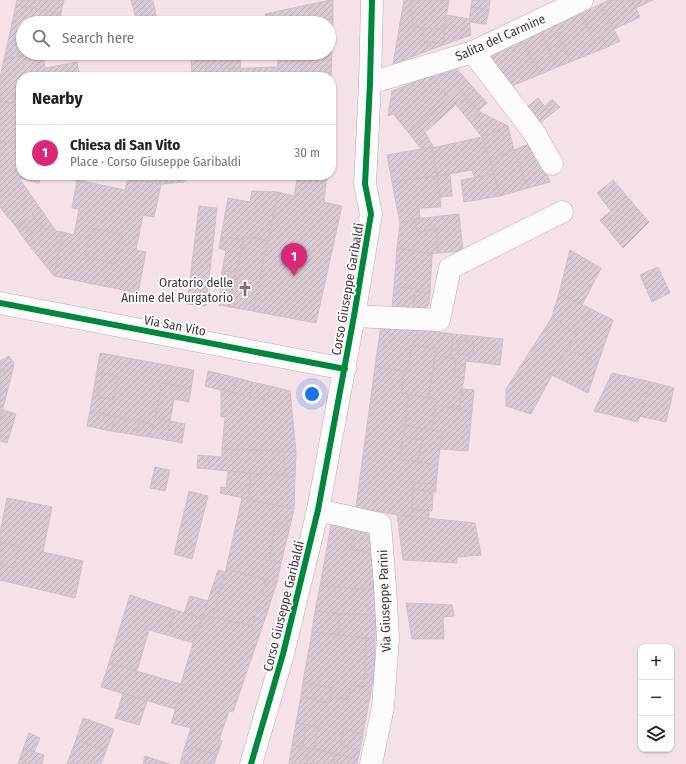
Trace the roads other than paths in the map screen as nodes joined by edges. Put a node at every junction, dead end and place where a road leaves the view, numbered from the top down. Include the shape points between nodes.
1 (372, 0) edge
2 (582, 0) edge
3 (473, 52) junction
4 (370, 83) junction
5 (552, 164) dead end
6 (562, 212) dead end
7 (0, 303) edge
8 (354, 316) junction
9 (345, 369) junction
10 (318, 510) junction
11 (251, 764) edge
12 (371, 764) edge

1 - 4 street, Corso Giuseppe Garibaldi
2 - 3 street, Salita del Carmine
3 - 4 street, Salita del Carmine
3 - 5 street via 534,134
4 - 8 street, Corso Giuseppe Garibaldi via 365,184 371,214
6 - 8 street via 450,268 439,320
7 - 9 street, Via San Vito
8 - 9 street, Corso Giuseppe Garibaldi
9 - 10 street, Corso Giuseppe Garibaldi
10 - 11 street, Corso Giuseppe Garibaldi
10 - 12 street, Via Giuseppe Parini via 380,524 388,638 383,707

